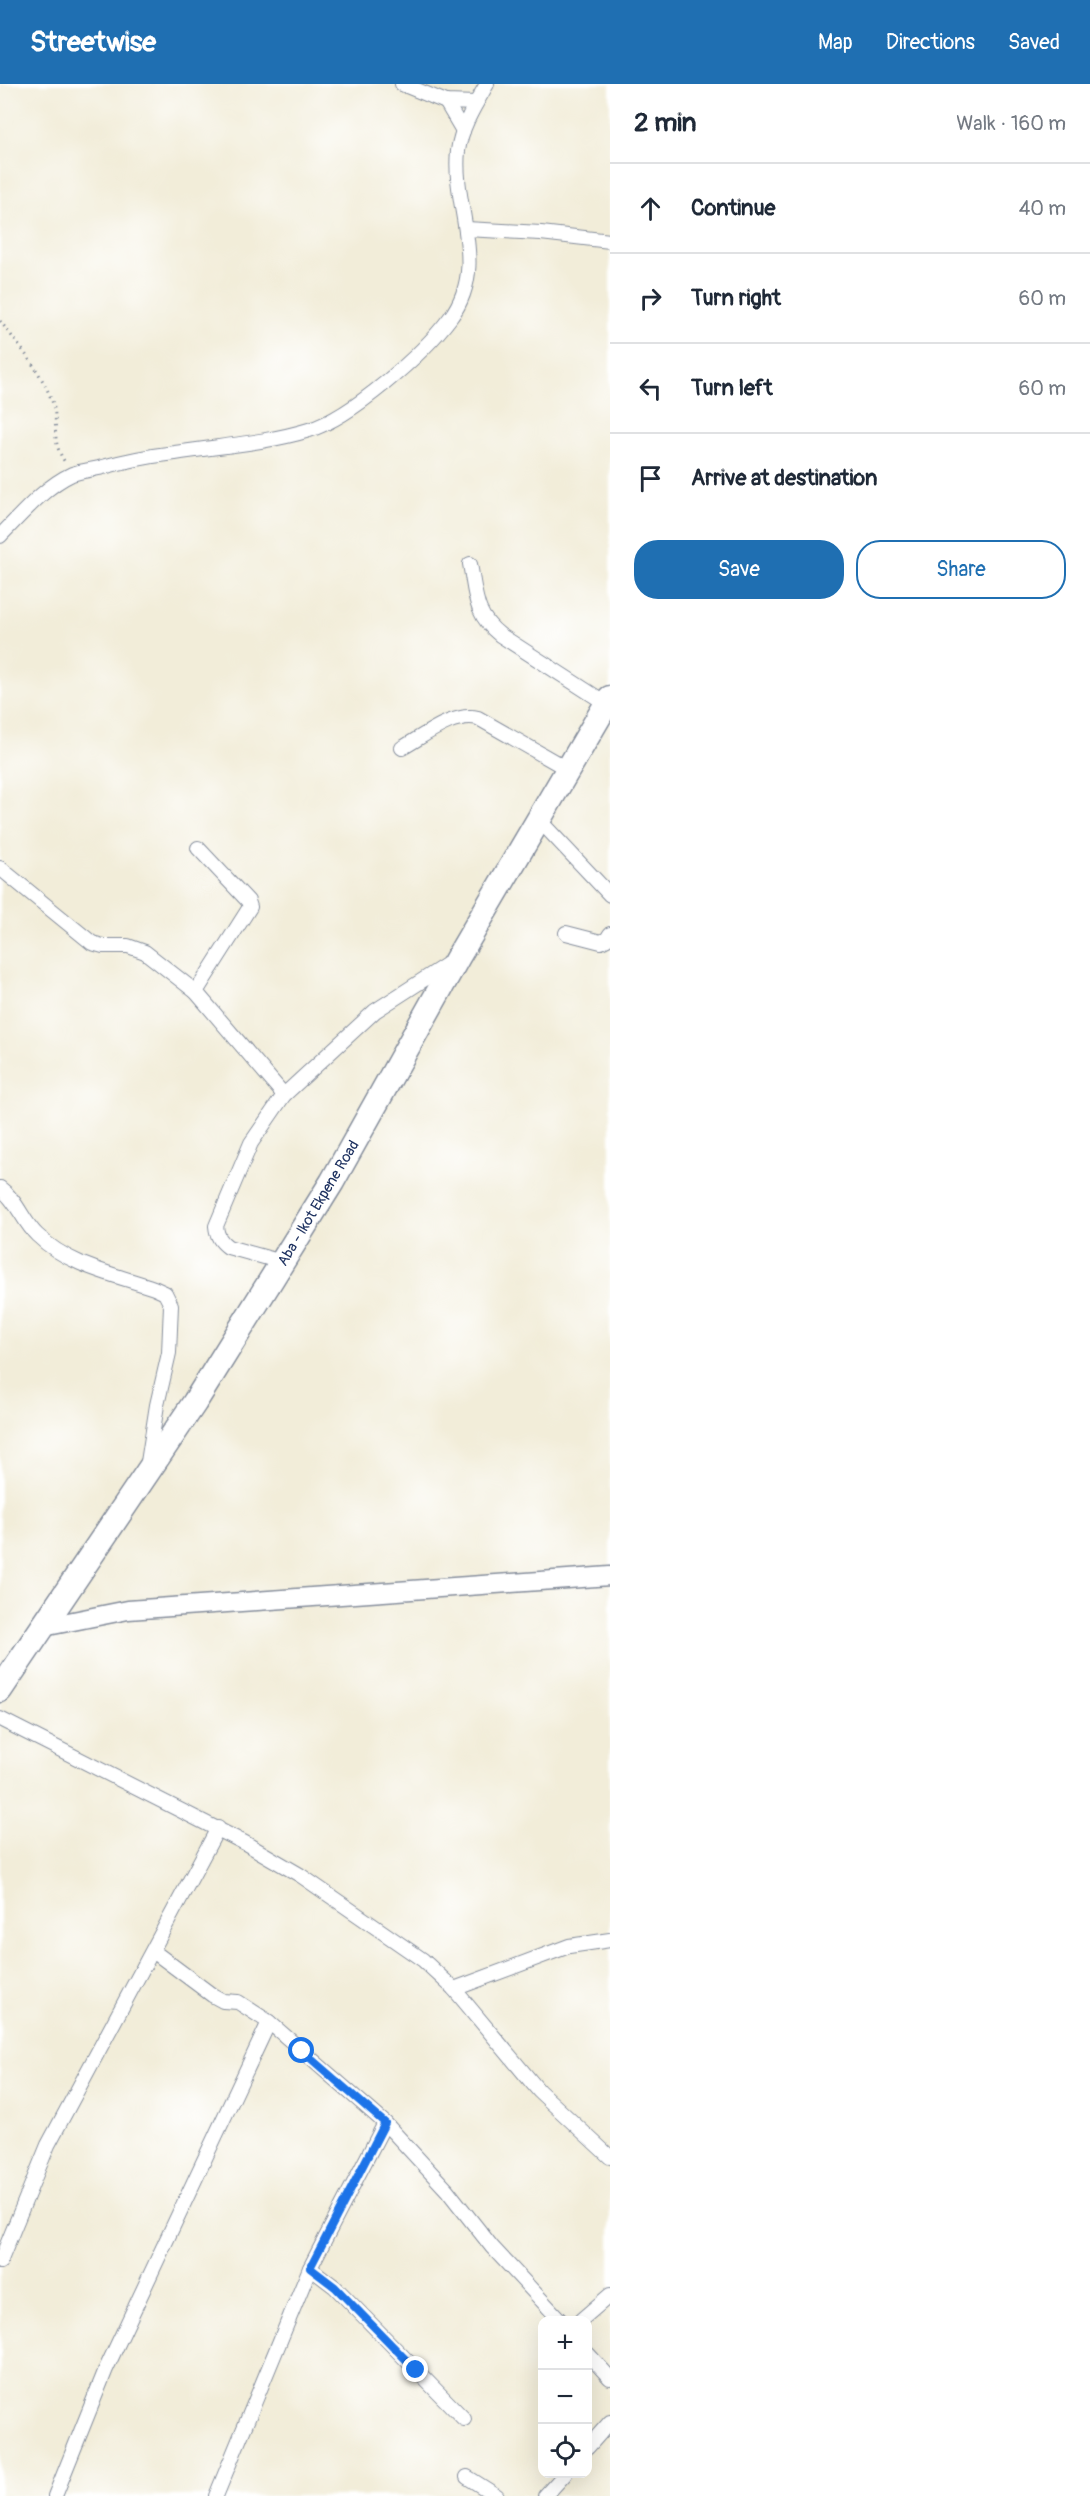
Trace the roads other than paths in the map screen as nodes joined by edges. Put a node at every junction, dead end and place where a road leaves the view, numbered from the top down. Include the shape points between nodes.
1 (402, 84) edge
2 (487, 84) edge
3 (446, 102) junction
4 (476, 103) junction
5 (463, 131) junction
6 (466, 229) junction
7 (610, 241) edge
8 (0, 536) edge
9 (470, 564) dead end
10 (608, 701) edge
11 (402, 748) dead end
12 (569, 770) junction
13 (539, 819) junction
14 (198, 848) dead end
15 (0, 868) edge
16 (610, 895) edge
17 (566, 933) dead end
18 (610, 934) edge
19 (458, 957) junction
20 (196, 992) junction
21 (284, 1095) junction
22 (0, 1188) edge
23 (282, 1262) junction
24 (147, 1473) junction
25 (610, 1576) edge
26 (43, 1627) junction
27 (0, 1690) edge
28 (0, 1719) edge
29 (218, 1828) junction
30 (610, 1940) edge
31 (153, 1951) junction
32 (454, 1989) junction
33 (269, 2022) junction
34 (385, 2123) junction
35 (610, 2157) edge
36 (0, 2262) edge
37 (310, 2268) junction
38 (610, 2295) edge
39 (556, 2316) edge
40 (586, 2316) edge
41 (592, 2359) edge
42 (610, 2379) edge
43 (464, 2419) dead end
44 (610, 2422) edge
45 (592, 2442) edge
46 (467, 2477) dead end
47 (561, 2478) edge
48 (55, 2496) edge
49 (216, 2496) edge
50 (496, 2496) edge
51 (545, 2496) edge

1 - 3 street
2 - 4 street
3 - 4 street
3 - 5 street
4 - 5 street
5 - 6 street via 458,169
6 - 7 street
6 - 8 street via 469,278 450,318 390,380 349,410 310,430 137,458 73,474 34,501
9 - 10 street via 480,613 487,624
10 - 12 highway, Aba - Ikot Ekpene Road
11 - 12 street via 468,716
12 - 13 highway, Aba - Ikot Ekpene Road
13 - 16 street
13 - 19 highway, Aba - Ikot Ekpene Road
14 - 20 street via 250,907
15 - 20 street via 93,943 128,946 145,952
17 - 18 street via 601,942
19 - 21 street via 375,1011
19 - 23 highway, Aba - Ikot Ekpene Road via 332,1182
20 - 21 street
21 - 23 street via 251,1143 216,1226 221,1241 228,1247
22 - 24 street via 35,1233 57,1252 165,1293 171,1305 169,1353
23 - 24 highway, Aba - Ikot Ekpene Road
24 - 26 highway, Aba - Ikot Ekpene Road
25 - 26 street via 128,1610
26 - 27 highway, Aba - Ikot Ekpene Road
28 - 29 street
29 - 31 street
29 - 32 street via 300,1875 423,1960
30 - 32 street via 570,1946
31 - 33 street via 212,1995 238,2002
31 - 36 street via 48,2145
32 - 35 street via 539,2091
33 - 34 street
33 - 48 street via 106,2369
34 - 37 street
34 - 39 street
37 - 43 street via 335,2287
37 - 49 street
38 - 40 street
41 - 42 street
44 - 45 street
46 - 50 street
47 - 51 street

